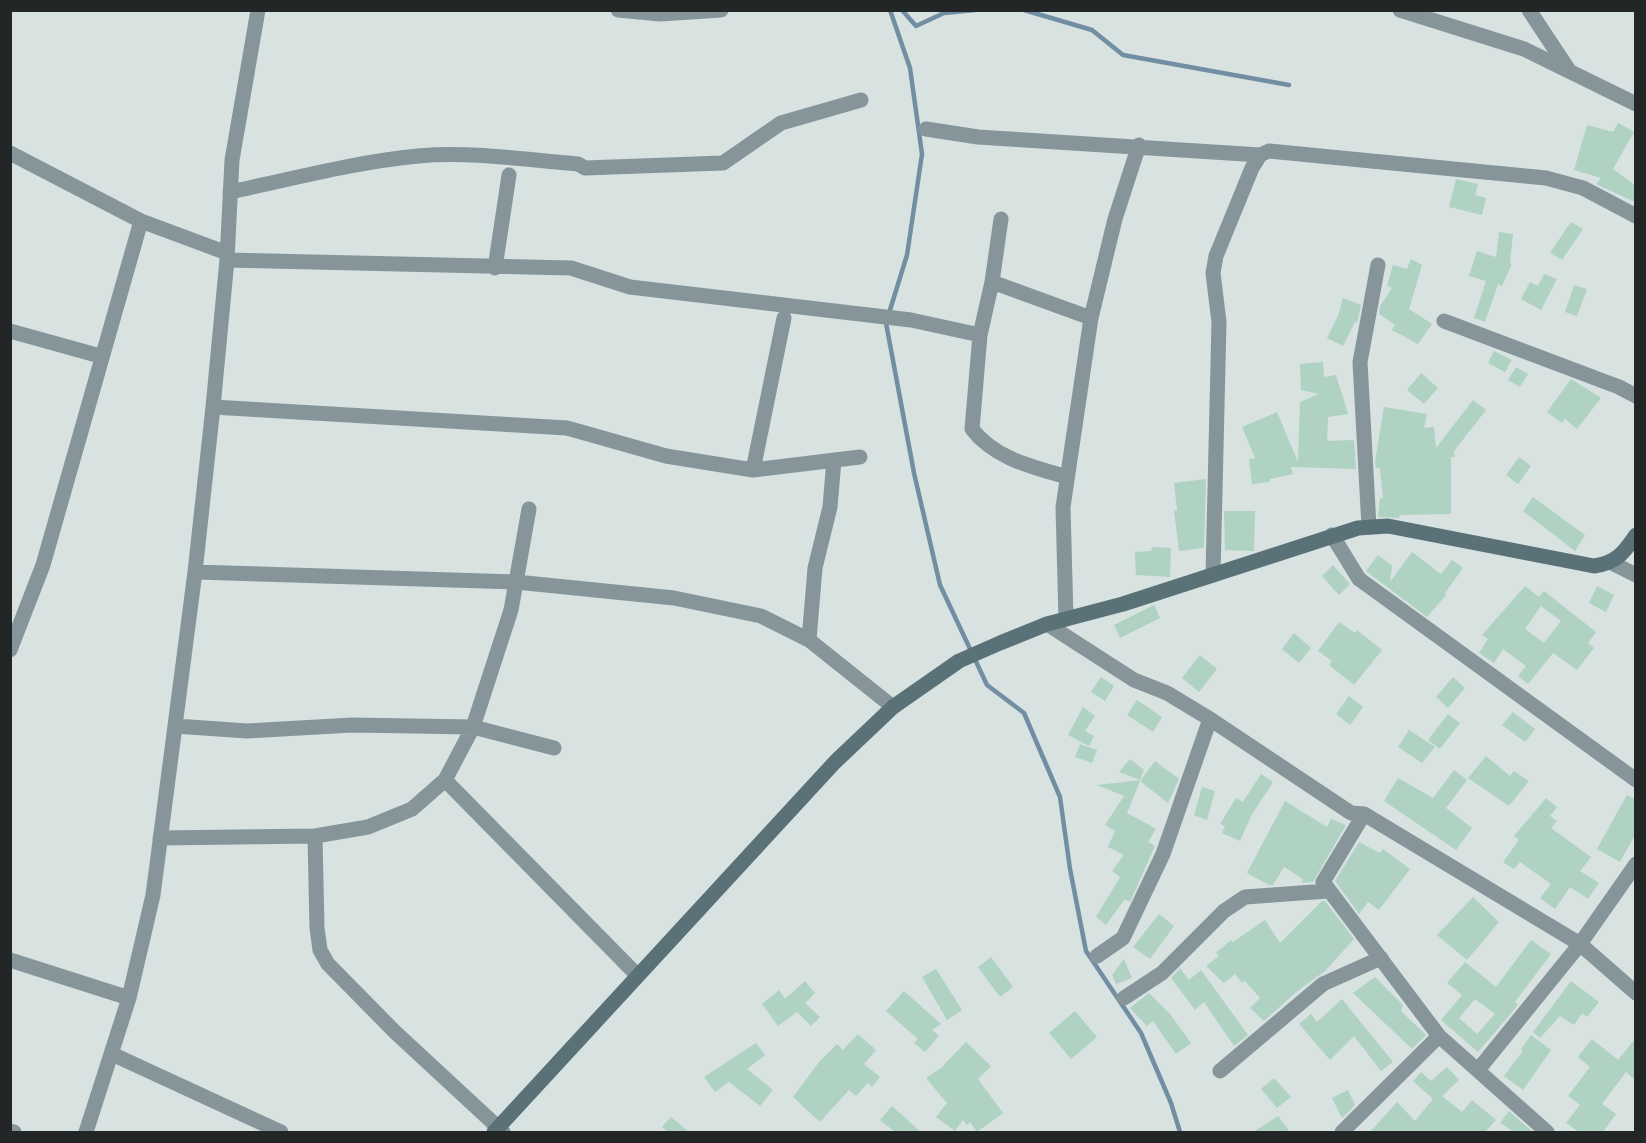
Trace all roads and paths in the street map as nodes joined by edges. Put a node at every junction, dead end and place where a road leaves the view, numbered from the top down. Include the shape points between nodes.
1 (258, 10) edge
2 (618, 10) edge
3 (721, 10) edge
4 (1400, 10) edge
5 (1529, 10) edge
6 (1568, 69) junction
7 (861, 100) dead end
8 (1635, 104) edge
9 (926, 129) dead end
10 (1138, 145) junction
11 (10, 153) edge
12 (1260, 155) junction
13 (509, 175) dead end
14 (230, 192) junction
15 (1635, 216) edge
16 (1001, 219) dead end
17 (141, 221) junction
18 (227, 257) junction
19 (1378, 265) dead end
20 (495, 268) junction
21 (992, 282) junction
22 (784, 318) dead end
23 (1091, 318) junction
24 (1444, 321) dead end
25 (10, 331) edge
26 (980, 335) junction
27 (100, 356) junction
28 (1635, 396) edge
29 (213, 407) junction
30 (860, 457) dead end
31 (834, 460) junction
32 (753, 470) junction
33 (1067, 477) junction
34 (529, 509) dead end
35 (1369, 527) junction
36 (1332, 535) junction
37 (1635, 535) edge
38 (1612, 563) junction
39 (195, 572) junction
40 (1213, 575) junction
41 (1635, 575) edge
42 (516, 582) junction
43 (1066, 619) junction
44 (1047, 624) junction
45 (809, 640) junction
46 (12, 641) edge
47 (893, 707) junction
48 (1210, 719) junction
49 (175, 726) junction
50 (473, 727) junction
51 (554, 748) dead end
52 (445, 780) junction
53 (1635, 780) edge
54 (1364, 814) junction
55 (315, 836) junction
56 (160, 838) junction
57 (1635, 864) edge
58 (1328, 891) junction
59 (1580, 944) junction
60 (1097, 956) dead end
61 (1382, 958) junction
62 (10, 960) edge
63 (637, 975) junction
64 (1635, 993) edge
65 (129, 998) junction
66 (1124, 998) dead end
67 (1439, 1036) junction
68 (112, 1054) junction
69 (1478, 1070) junction
70 (1220, 1071) dead end
71 (498, 1131) edge
72 (86, 1132) edge
73 (281, 1132) edge
74 (1342, 1132) edge
75 (1547, 1132) edge

1 - 14 street
2 - 3 street via 660,14
4 - 6 street via 1524,49
5 - 6 street
6 - 8 street
7 - 14 street via 781,123 723,163 585,168 578,164 470,155 420,156
9 - 10 street via 978,137
10 - 12 street
10 - 23 street
11 - 17 street
12 - 15 street via 1269,151 1546,178 1583,188
12 - 40 street via 1213,273 1219,322
13 - 20 street
14 - 18 street
16 - 21 street
17 - 18 street
17 - 27 street
18 - 20 street
18 - 29 street
19 - 35 street via 1360,362
20 - 26 street via 571,268 630,287 911,320
21 - 23 street
21 - 26 street
22 - 32 street
23 - 33 street
24 - 28 street
25 - 27 street
26 - 33 street via 972,429 983,443 1020,464
27 - 46 street via 43,565
29 - 32 street via 567,428 666,456
29 - 39 street
30 - 31 street
31 - 32 street
31 - 45 street via 830,507 815,568
33 - 43 street via 1063,507
34 - 42 street
35 - 36 street
35 - 38 street via 1388,526 1594,566
36 - 40 street
36 - 53 street via 1359,579
37 - 38 street
38 - 41 street
39 - 42 street
39 - 49 street
40 - 43 street
42 - 45 street via 674,598 761,616
42 - 50 street
43 - 44 street
44 - 47 street via 959,661
44 - 48 street via 1134,680 1167,693
45 - 47 street
47 - 63 street via 827,770
48 - 54 street via 1351,813
48 - 60 street via 1163,854 1123,938
49 - 50 street via 247,731 352,725
49 - 56 street
50 - 51 street
50 - 52 street
52 - 55 street via 412,809 368,827
52 - 63 street
54 - 58 street via 1323,882
54 - 59 street
55 - 56 street
55 - 71 street via 316,928 320,950 328,964
56 - 65 street via 153,895
57 - 59 street
58 - 61 street
58 - 66 street via 1245,897 1224,911 1162,973
59 - 64 street
59 - 69 street
61 - 67 street
61 - 70 street via 1323,984
62 - 65 street
63 - 71 street
65 - 68 street
67 - 69 street
67 - 74 street
68 - 72 street
68 - 73 street
69 - 75 street

